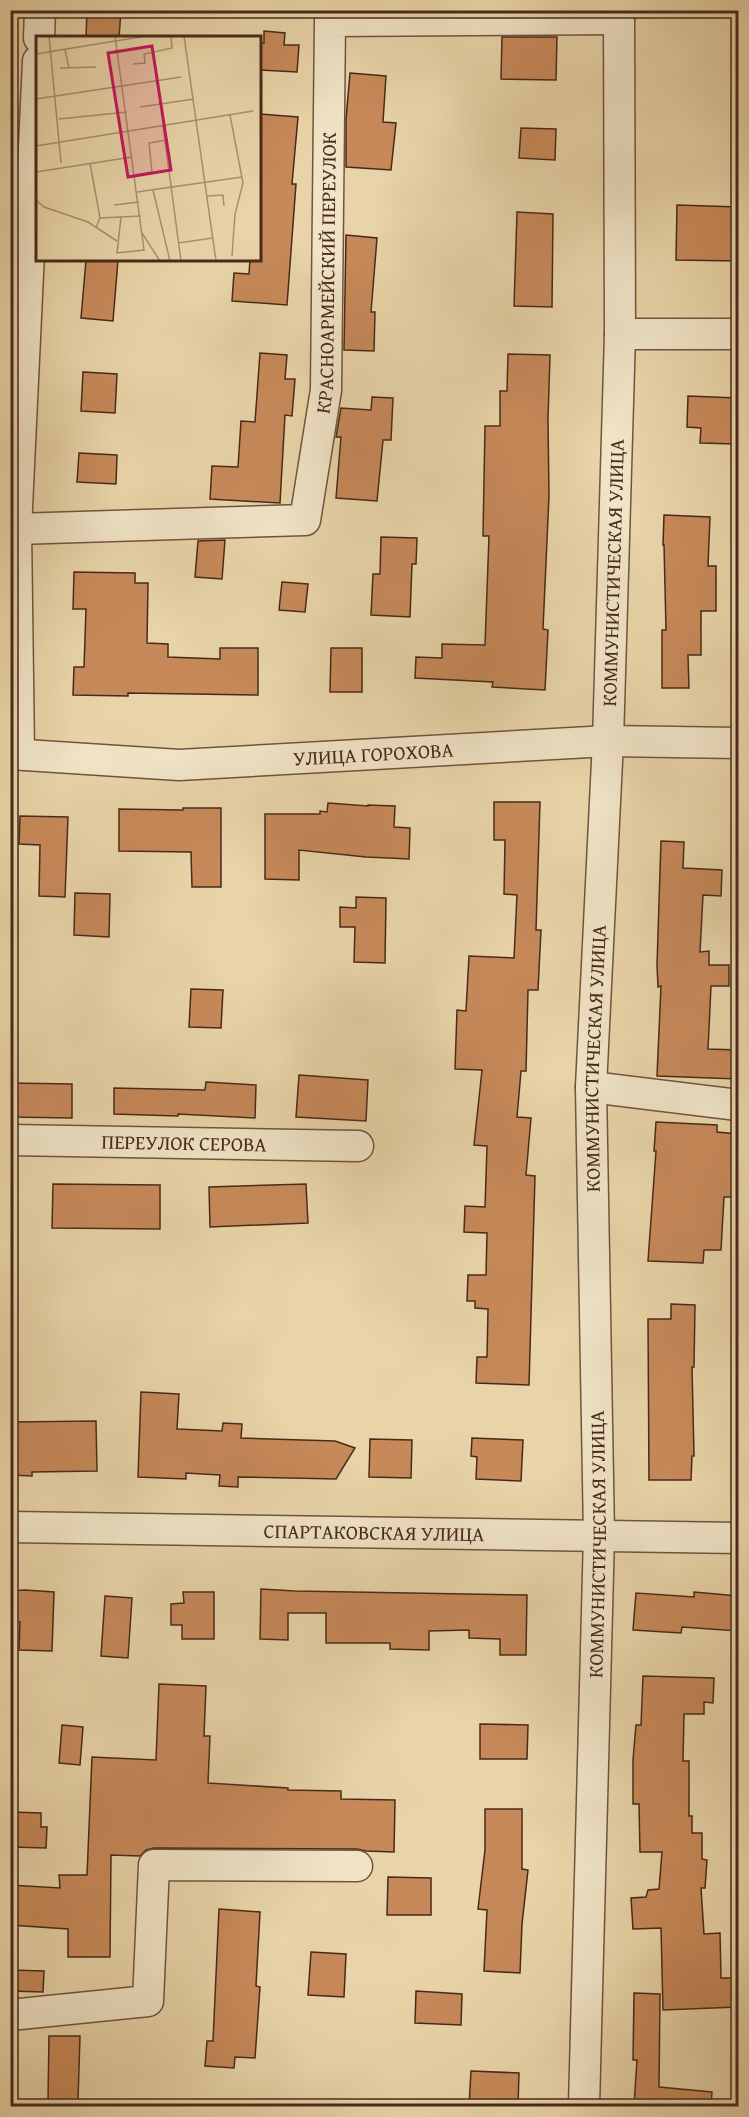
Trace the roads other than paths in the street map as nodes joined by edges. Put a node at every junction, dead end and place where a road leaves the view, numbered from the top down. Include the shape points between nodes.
1 (40, 10) edge
2 (619, 15) edge
3 (39, 36) edge
4 (36, 104) edge
5 (620, 334) junction
6 (738, 334) edge
7 (16, 530) junction
8 (608, 741) junction
9 (738, 743) edge
10 (15, 754) edge
11 (591, 1086) junction
12 (738, 1106) edge
13 (10, 1140) edge
14 (358, 1146) dead end
15 (10, 1527) edge
16 (599, 1535) junction
17 (738, 1538) edge
18 (357, 1866) dead end
19 (10, 2015) edge
20 (584, 2106) edge

1 - 3 street
2 - 5 street, КОММУНИСТИЧЕСКАЯ УЛИЦА
2 - 7 street, КРАСНОАРМЕЙСКИЙ ПЕРЕУЛОК via 330,21 327,390 305,520
4 - 7 street
5 - 6 street
5 - 8 street, КОММУНИСТИЧЕСКАЯ УЛИЦА
7 - 10 street
8 - 9 street, УЛИЦА ГОРОХОВА
8 - 10 street, УЛИЦА ГОРОХОВА via 179,765
8 - 11 street, КОММУНИСТИЧЕСКАЯ УЛИЦА
11 - 12 street
11 - 16 street, КОММУНИСТИЧЕСКАЯ УЛИЦА
13 - 14 street, ПЕРЕУЛОК СЕРОВА
15 - 16 street, СПАРТАКОВСКАЯ УЛИЦА
16 - 17 street, СПАРТАКОВСКАЯ УЛИЦА
16 - 20 street, КОММУНИСТИЧЕСКАЯ УЛИЦА
18 - 19 street via 154,1865 148,2001

